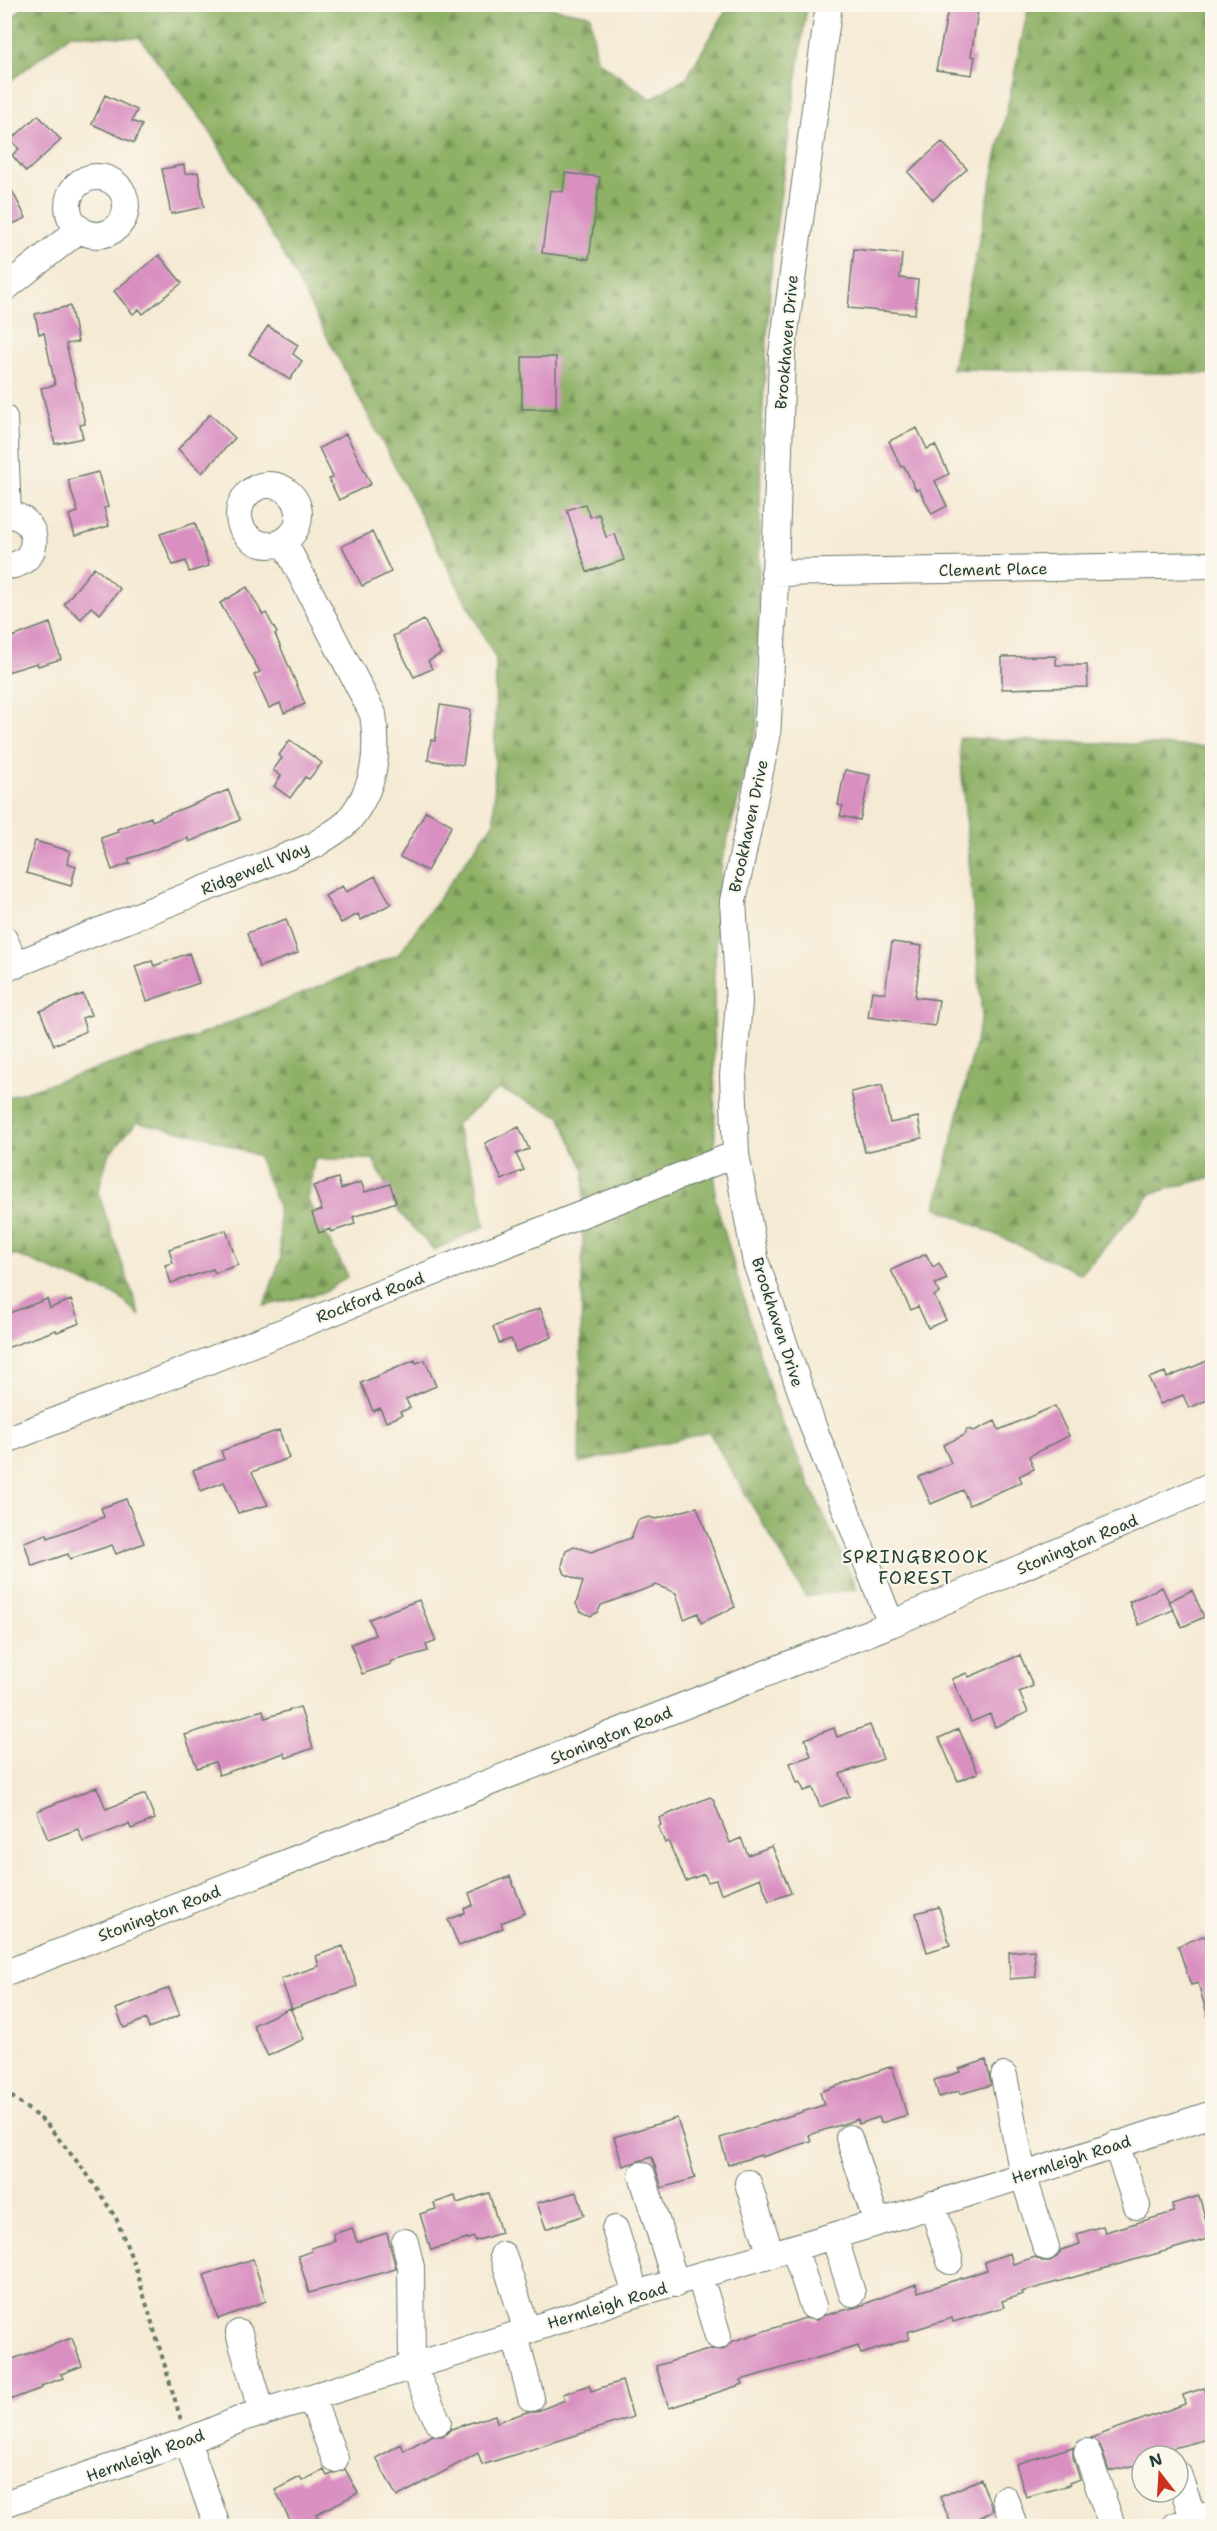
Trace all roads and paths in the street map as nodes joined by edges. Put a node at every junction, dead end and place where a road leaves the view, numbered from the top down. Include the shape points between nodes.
1 (829, 4) edge
2 (80, 229) dead end
3 (4, 289) edge
4 (4, 418) edge
5 (6, 515) edge
6 (284, 542) dead end
7 (1212, 565) edge
8 (4, 566) edge
9 (774, 573) junction
10 (4, 939) edge
11 (10, 967) edge
12 (736, 1154) junction
13 (4, 1441) edge
14 (1212, 1485) edge
15 (891, 1624) junction
16 (4, 1974) edge
17 (1004, 2076) dead end
18 (4, 2091) edge
19 (1212, 2114) edge
20 (849, 2138) dead end
21 (1116, 2144) junction
22 (642, 2175) dead end
23 (1023, 2175) junction
24 (748, 2183) dead end
25 (932, 2204) junction
26 (1137, 2206) dead end
27 (878, 2223) junction
28 (615, 2229) dead end
29 (834, 2236) junction
30 (405, 2242) dead end
31 (1046, 2247) dead end
32 (782, 2251) junction
33 (502, 2255) dead end
34 (950, 2261) dead end
35 (688, 2280) junction
36 (852, 2293) dead end
37 (636, 2294) junction
38 (813, 2306) dead end
39 (239, 2333) dead end
40 (521, 2333) junction
41 (718, 2336) dead end
42 (412, 2366) junction
43 (311, 2397) junction
44 (531, 2398) dead end
45 (262, 2413) junction
46 (438, 2422) dead end
47 (187, 2441) junction
48 (1087, 2452) dead end
49 (335, 2459) dead end
50 (1005, 2499) dead end
51 (4, 2504) edge
52 (1188, 2504) edge
53 (1193, 2520) edge
54 (1025, 2524) edge
55 (217, 2526) edge
56 (1112, 2526) edge

1 - 9 street, Brookhaven Drive via 782,355
2 - 3 street
4 - 5 street
5 - 8 street via 16,516 30,526 34,542 33,550 22,562
6 - 11 street, Ridgewell Way via 373,714 377,743 370,786 348,822 315,845
7 - 9 street, Clement Place
9 - 12 street, Brookhaven Drive via 767,738 733,901 739,1002 733,1076
10 - 11 street
12 - 13 street, Rockford Road
12 - 15 street, Brookhaven Drive via 756,1263 814,1429
14 - 15 street, Stonington Road
15 - 16 street, Stonington Road
17 - 23 street
18 - 47 path via 46,2123 116,2218 136,2269
19 - 21 street, Hermleigh Road
20 - 27 street
21 - 23 street, Hermleigh Road
21 - 26 street
22 - 35 street
23 - 25 street, Hermleigh Road
23 - 31 street
24 - 32 street
25 - 27 street, Hermleigh Road
25 - 34 street
27 - 29 street, Hermleigh Road
28 - 37 street
29 - 32 street, Hermleigh Road
29 - 36 street
30 - 42 street via 411,2267
32 - 35 street, Hermleigh Road
32 - 38 street
33 - 40 street
35 - 37 street, Hermleigh Road
35 - 41 street
37 - 40 street, Hermleigh Road
39 - 45 street
40 - 42 street, Hermleigh Road
40 - 44 street
42 - 43 street, Hermleigh Road
42 - 46 street
43 - 45 street, Hermleigh Road
43 - 49 street
45 - 47 street, Hermleigh Road
47 - 51 street, Hermleigh Road
47 - 55 street
48 - 56 street
50 - 54 street
52 - 53 street

